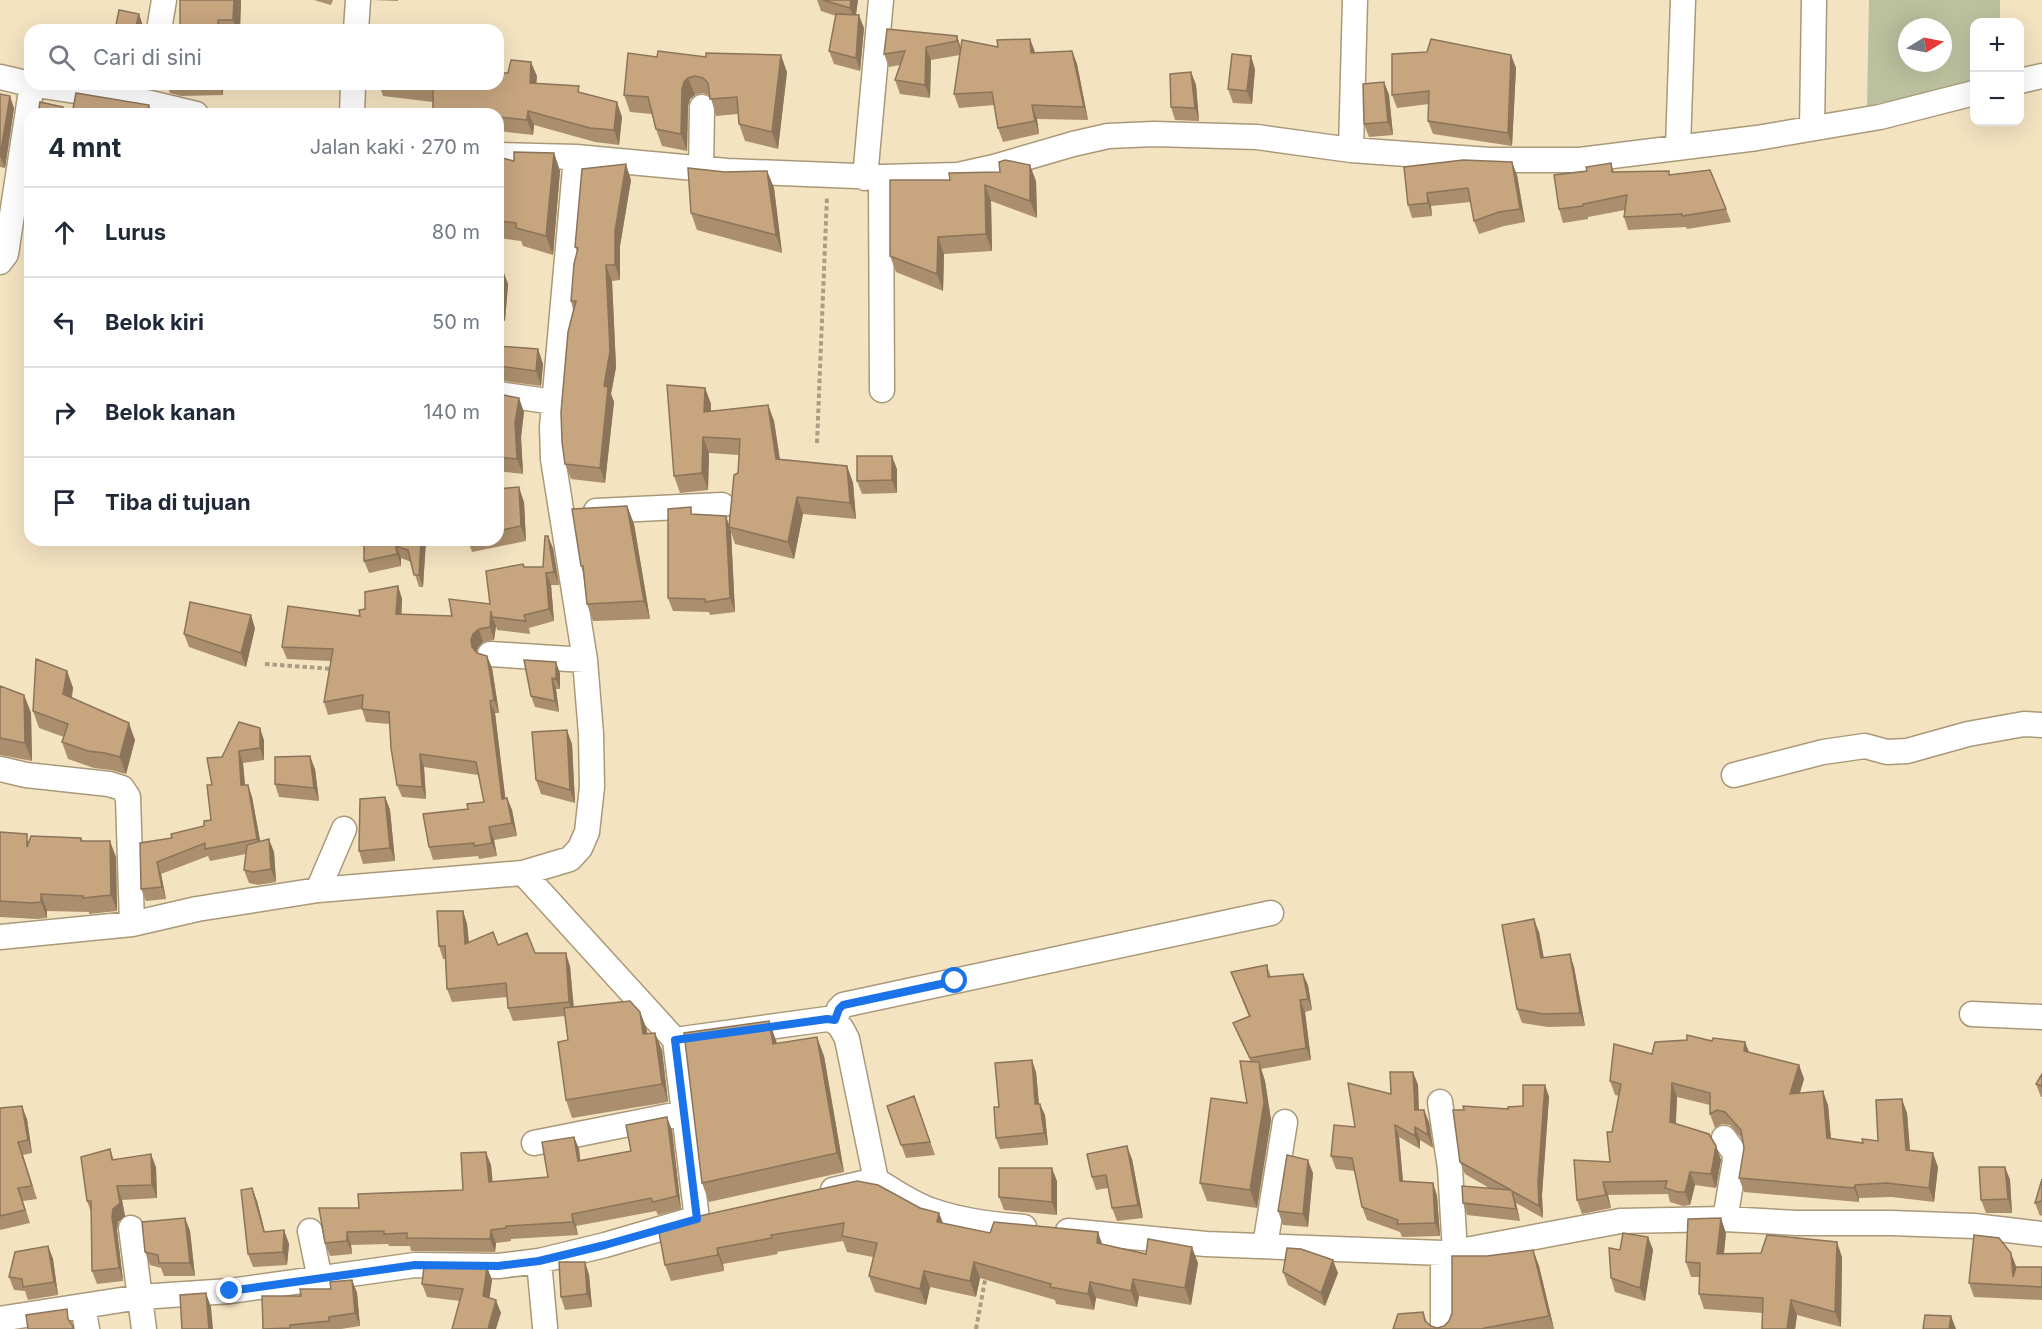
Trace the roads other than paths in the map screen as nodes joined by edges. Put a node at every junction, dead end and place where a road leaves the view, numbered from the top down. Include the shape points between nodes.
1 (164, 0) edge
2 (357, 0) edge
3 (880, 0) edge
4 (1355, 0) edge
5 (1683, 0) edge
6 (1814, 0) edge
7 (160, 24) edge
8 (356, 24) edge
9 (2042, 76) edge
10 (0, 77) edge
11 (2024, 80) edge
12 (24, 82) edge
13 (30, 90) edge
14 (73, 90) edge
15 (353, 90) edge
16 (1970, 94) edge
17 (156, 102) edge
18 (702, 106) dead end
19 (27, 108) edge
20 (176, 108) edge
21 (352, 108) edge
22 (1812, 128) junction
23 (24, 132) edge
24 (1678, 148) junction
25 (1351, 150) junction
26 (504, 155) edge
27 (576, 157) junction
28 (701, 169) junction
29 (873, 177) junction
30 (0, 261) edge
31 (882, 390) dead end
32 (504, 395) edge
33 (554, 402) junction
34 (722, 505) dead end
35 (561, 513) junction
36 (490, 654) dead end
37 (585, 660) junction
38 (2042, 725) edge
39 (0, 769) edge
40 (1734, 775) dead end
41 (344, 829) dead end
42 (523, 873) junction
43 (318, 890) junction
44 (1271, 913) dead end
45 (132, 924) junction
46 (0, 937) edge
47 (1972, 1014) dead end
48 (2042, 1017) edge
49 (835, 1020) junction
50 (675, 1040) junction
51 (1440, 1102) dead end
52 (684, 1113) junction
53 (1285, 1122) dead end
54 (1724, 1138) dead end
55 (534, 1143) dead end
56 (876, 1180) junction
57 (807, 1195) edge
58 (1725, 1219) junction
59 (131, 1228) dead end
60 (309, 1231) dead end
61 (2042, 1234) edge
62 (1265, 1246) junction
63 (1449, 1252) junction
64 (539, 1261) junction
65 (320, 1279) junction
66 (140, 1297) junction
67 (85, 1317) edge
68 (0, 1319) edge
69 (545, 1327) dead end
70 (144, 1329) edge
71 (1443, 1329) edge

1 - 7 street
2 - 8 street
3 - 29 street
4 - 25 street
5 - 24 street
6 - 22 street
9 - 11 street
10 - 12 street
13 - 19 street
14 - 17 street
15 - 21 street
16 - 22 street via 1880,117
17 - 20 street
18 - 28 street
22 - 24 street
23 - 30 street via 6,254
24 - 25 street via 1580,160 1490,160
25 - 29 street via 1257,137 1108,136 958,175
26 - 27 street
27 - 28 street
27 - 33 street
28 - 29 street
29 - 31 street
32 - 33 street
33 - 35 street via 553,459
34 - 35 street
35 - 37 street
36 - 37 street
37 - 42 street via 592,787 587,832 570,859
38 - 40 street via 2024,724 1968,734 1907,751 1887,752 1865,746 1823,752
39 - 45 street via 122,788 128,796
41 - 43 street
42 - 43 street
42 - 50 street
43 - 45 street via 197,909
44 - 49 street via 843,1005
45 - 46 street
47 - 48 street
49 - 50 street
49 - 56 street via 847,1039
50 - 52 street
51 - 63 street via 1450,1168
52 - 55 street
52 - 64 street via 708,1216
53 - 62 street
54 - 58 street via 1736,1160
56 - 57 street
56 - 62 street via 923,1207 963,1219 1206,1244
58 - 61 street via 1974,1226
58 - 63 street via 1620,1221
59 - 66 street
60 - 65 street
62 - 63 street
63 - 71 street
64 - 65 street via 498,1266 415,1265
64 - 69 street
65 - 66 street
66 - 67 street
66 - 70 street
67 - 68 street

